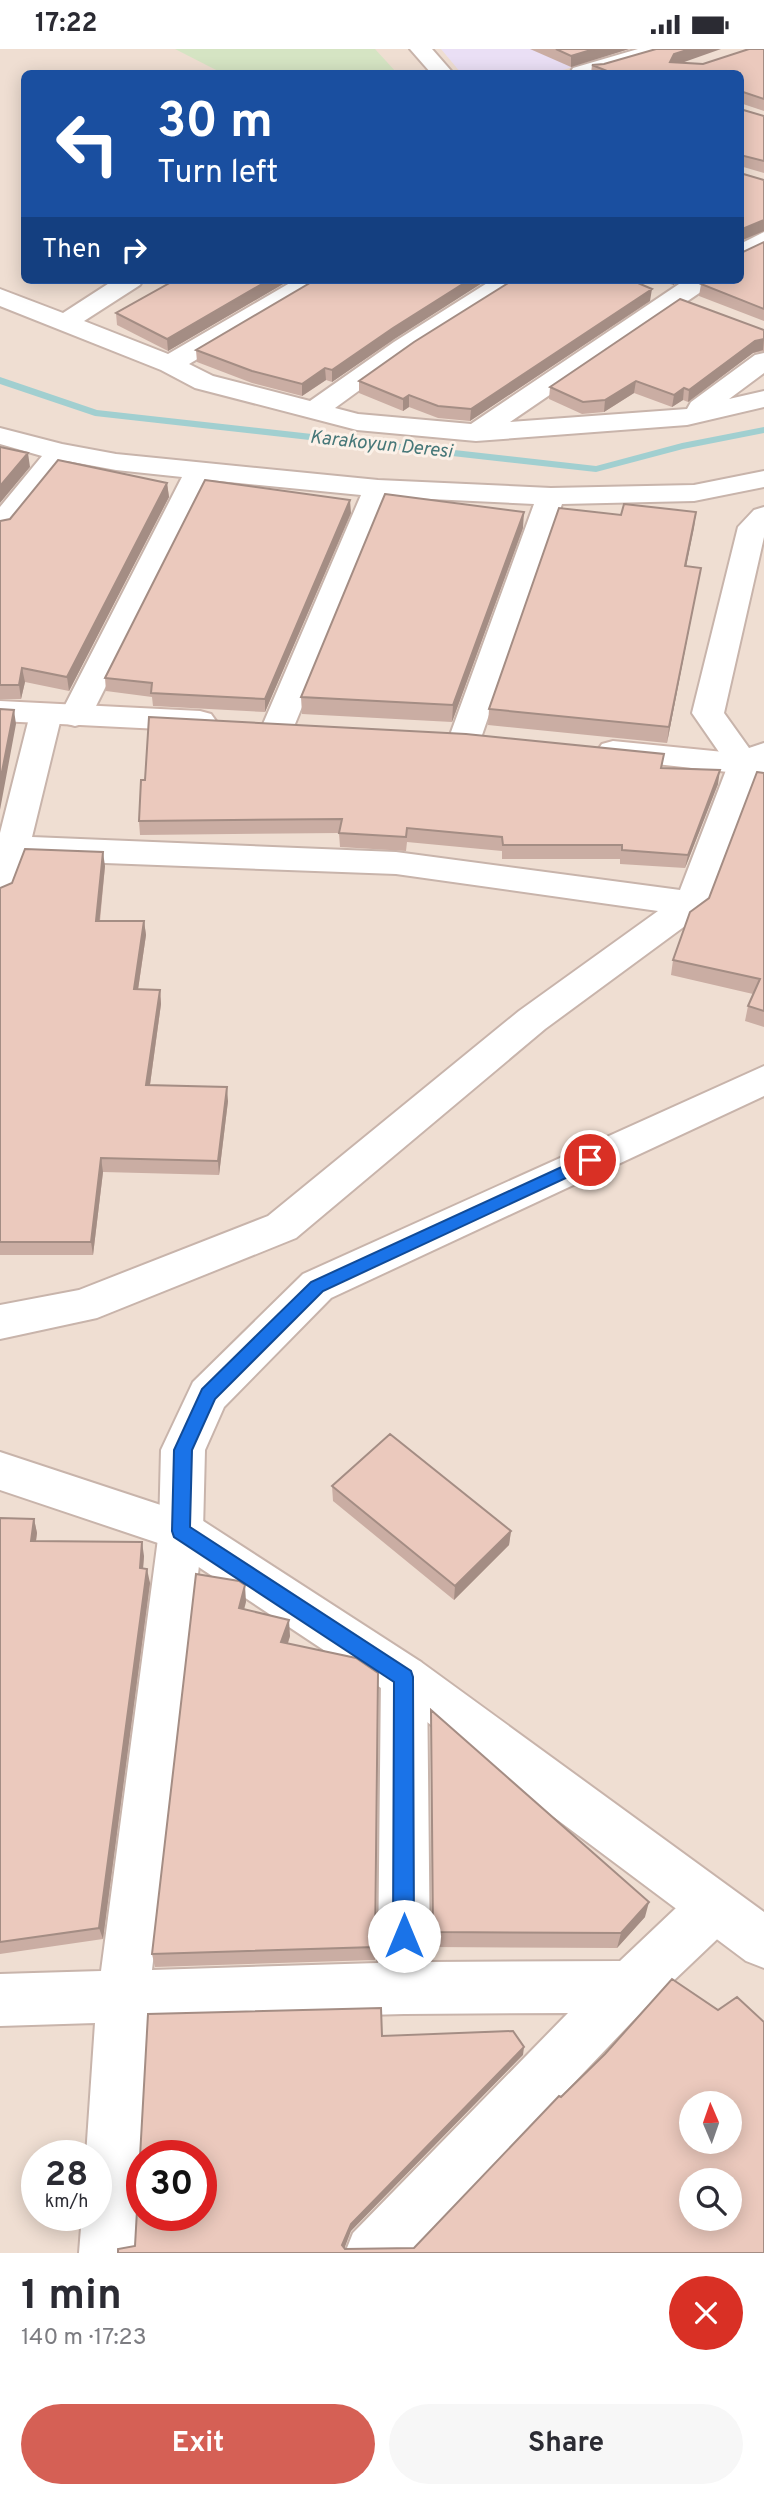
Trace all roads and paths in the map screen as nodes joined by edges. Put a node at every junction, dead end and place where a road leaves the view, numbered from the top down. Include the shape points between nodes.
1 (421, 49) edge
2 (660, 49) edge
3 (439, 70) edge
4 (590, 70) edge
5 (125, 284) edge
6 (306, 284) edge
7 (503, 284) edge
8 (690, 284) edge
9 (664, 293) junction
10 (0, 297) edge
11 (701, 308) edge
12 (64, 323) junction
13 (764, 361) edge
14 (170, 364) junction
15 (764, 399) edge
16 (314, 411) junction
17 (687, 418) junction
18 (476, 433) junction
19 (0, 436) edge
20 (60, 452) junction
21 (199, 471) junction
22 (764, 479) edge
23 (378, 488) junction
24 (551, 496) junction
25 (764, 516) edge
26 (0, 525) edge
27 (0, 711) edge
28 (60, 715) junction
29 (467, 736) edge
30 (578, 747) edge
31 (757, 761) edge
32 (13, 848) junction
33 (0, 888) edge
34 (692, 904) junction
35 (764, 1080) edge
36 (0, 1322) edge
37 (0, 1471) edge
38 (181, 1531) junction
39 (404, 1677) junction
40 (713, 1908) junction
41 (764, 1943) edge
42 (630, 1987) junction
43 (404, 1988) junction
44 (123, 1997) junction
45 (0, 2000) edge
46 (107, 2253) edge
47 (373, 2253) edge

1 - 3 street
2 - 4 street
5 - 12 street
6 - 14 street
7 - 16 street
8 - 9 street
9 - 11 street
9 - 18 street
10 - 12 street
12 - 14 street
13 - 17 street
14 - 16 street via 204,381
15 - 17 street
16 - 18 street via 357,422
17 - 18 street
19 - 20 street
20 - 21 street
20 - 26 street
21 - 23 street
21 - 28 street
22 - 24 street via 694,492
23 - 24 street
23 - 28 street via 265,724
24 - 29 street
25 - 31 street via 752,527 708,713
27 - 28 street
28 - 32 street
30 - 31 street
31 - 34 street
32 - 33 street
32 - 34 street via 396,863
34 - 36 street via 532,1020 282,1227 83,1306
35 - 38 street via 317,1286 208,1395 183,1450
37 - 38 street
38 - 39 street
38 - 44 street
39 - 40 street
39 - 43 street
40 - 41 street
40 - 42 street
42 - 43 street
42 - 47 street
43 - 44 street
44 - 45 street
44 - 46 street

